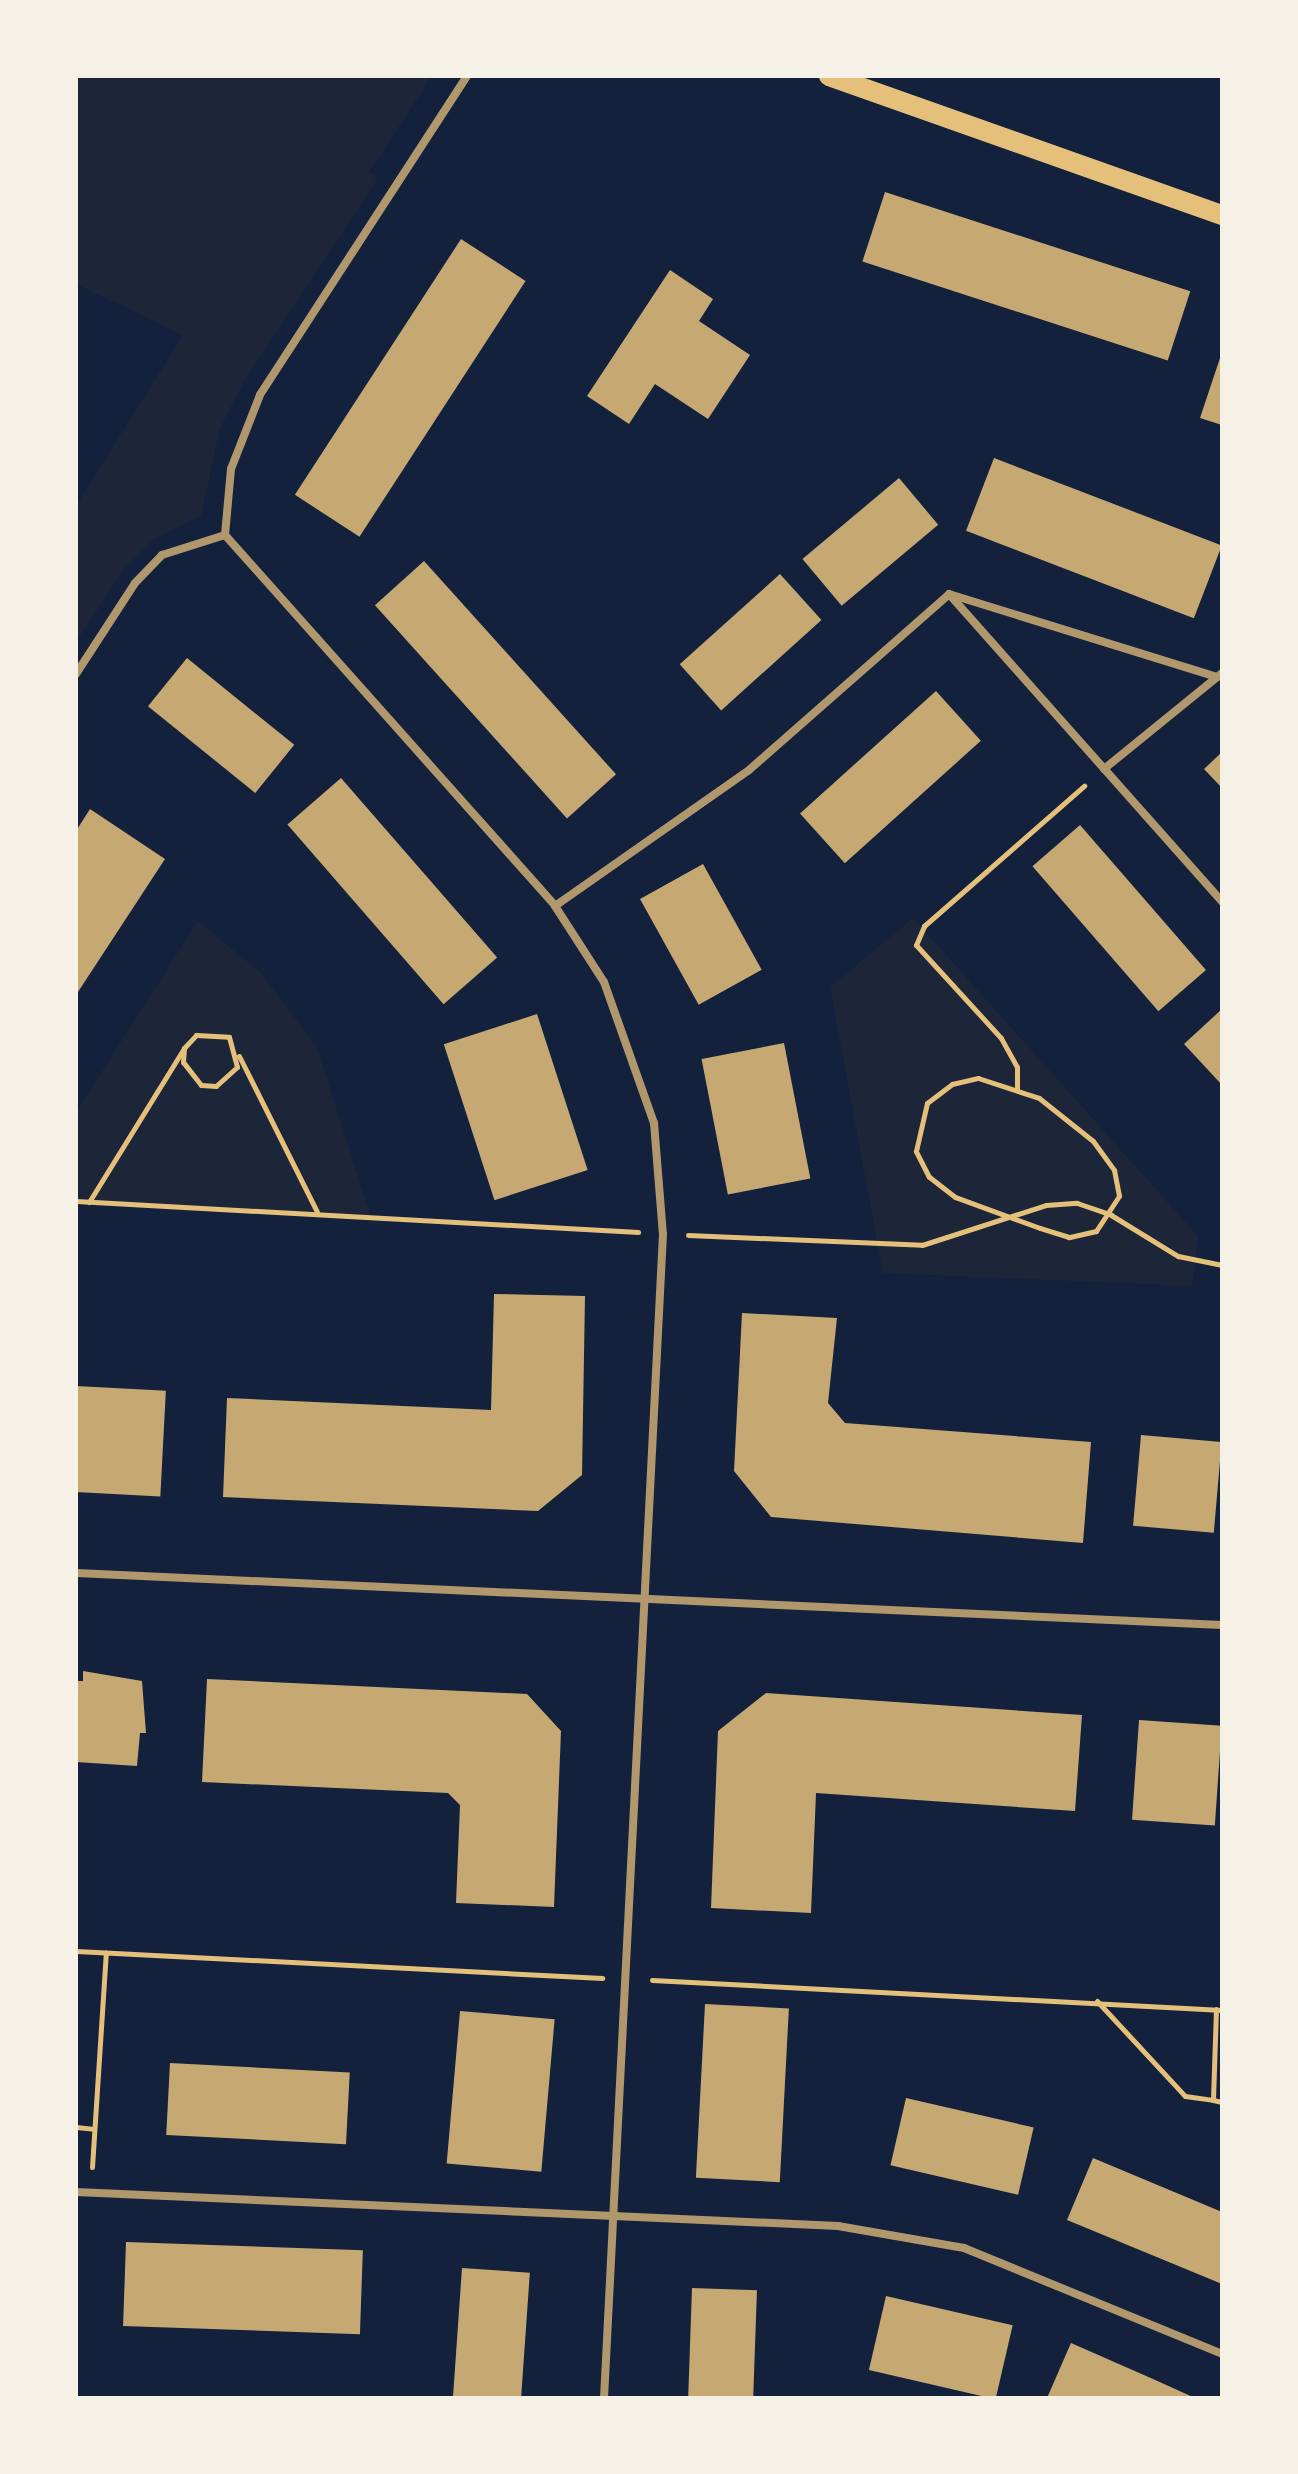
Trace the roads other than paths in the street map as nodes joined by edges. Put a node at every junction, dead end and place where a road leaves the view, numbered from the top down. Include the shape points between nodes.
1 (467, 76) edge
2 (829, 76) edge
3 (1222, 215) edge
4 (225, 535) junction
5 (949, 594) junction
6 (76, 674) edge
7 (1220, 675) edge
8 (1104, 769) junction
9 (1222, 902) edge
10 (555, 906) junction
11 (76, 1573) edge
12 (644, 1600) junction
13 (1222, 1625) edge
14 (76, 2192) edge
15 (613, 2215) junction
16 (1222, 2354) edge
17 (604, 2398) edge

1 - 4 street via 260,395 237,446
2 - 3 main road
4 - 6 street via 162,555 135,583
4 - 10 street
5 - 7 street
5 - 8 street
5 - 10 street via 749,770
7 - 8 street
8 - 9 street
10 - 12 street via 604,982 654,1123 663,1234
11 - 12 street
12 - 13 street
12 - 15 street
14 - 15 street via 91,2188
15 - 16 street via 838,2226 964,2248
15 - 17 street

